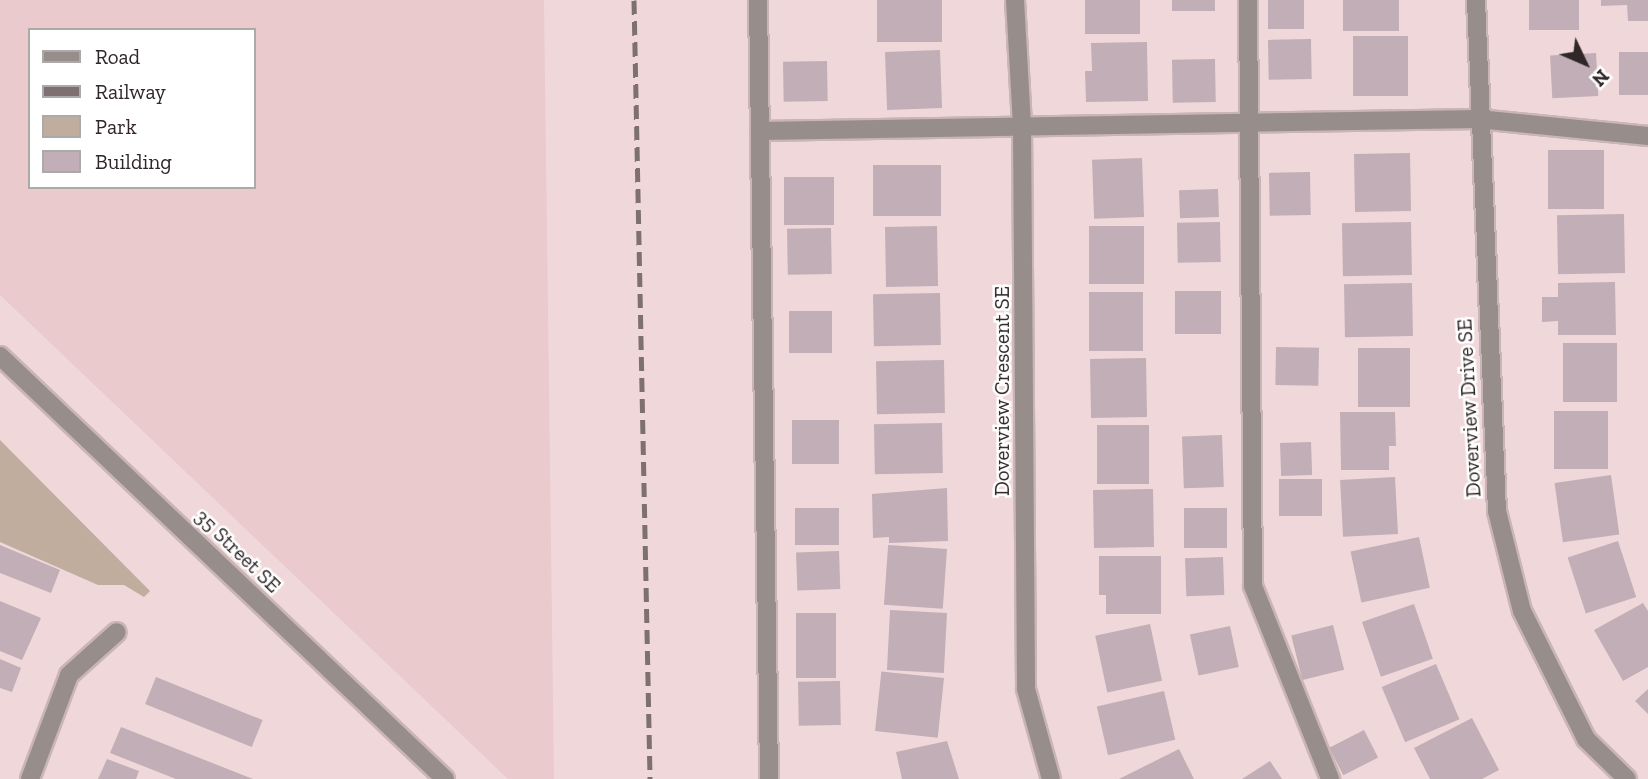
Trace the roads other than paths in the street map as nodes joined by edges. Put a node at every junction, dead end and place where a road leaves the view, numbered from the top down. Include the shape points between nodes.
1 (758, 0) edge
2 (1015, 0) edge
3 (1248, 0) edge
4 (1476, 0) edge
5 (1478, 119) junction
6 (1022, 125) junction
7 (1250, 125) junction
8 (760, 131) junction
9 (1648, 136) edge
10 (0, 356) edge
11 (117, 632) dead end
12 (30, 779) edge
13 (445, 779) edge
14 (769, 779) edge
15 (1051, 779) edge
16 (1330, 779) edge
17 (1627, 779) edge

1 - 8 street
2 - 6 street, Doverview Crescent SE
3 - 7 street
4 - 5 street, Doverview Drive SE
5 - 7 street
5 - 9 street
5 - 17 street, Doverview Drive SE via 1497,511 1522,611 1586,739
6 - 7 street
6 - 8 street
6 - 15 street, Doverview Crescent SE via 1027,689
7 - 16 street via 1253,586
8 - 14 street
10 - 13 street, 35 Street SE
11 - 12 street via 69,676

